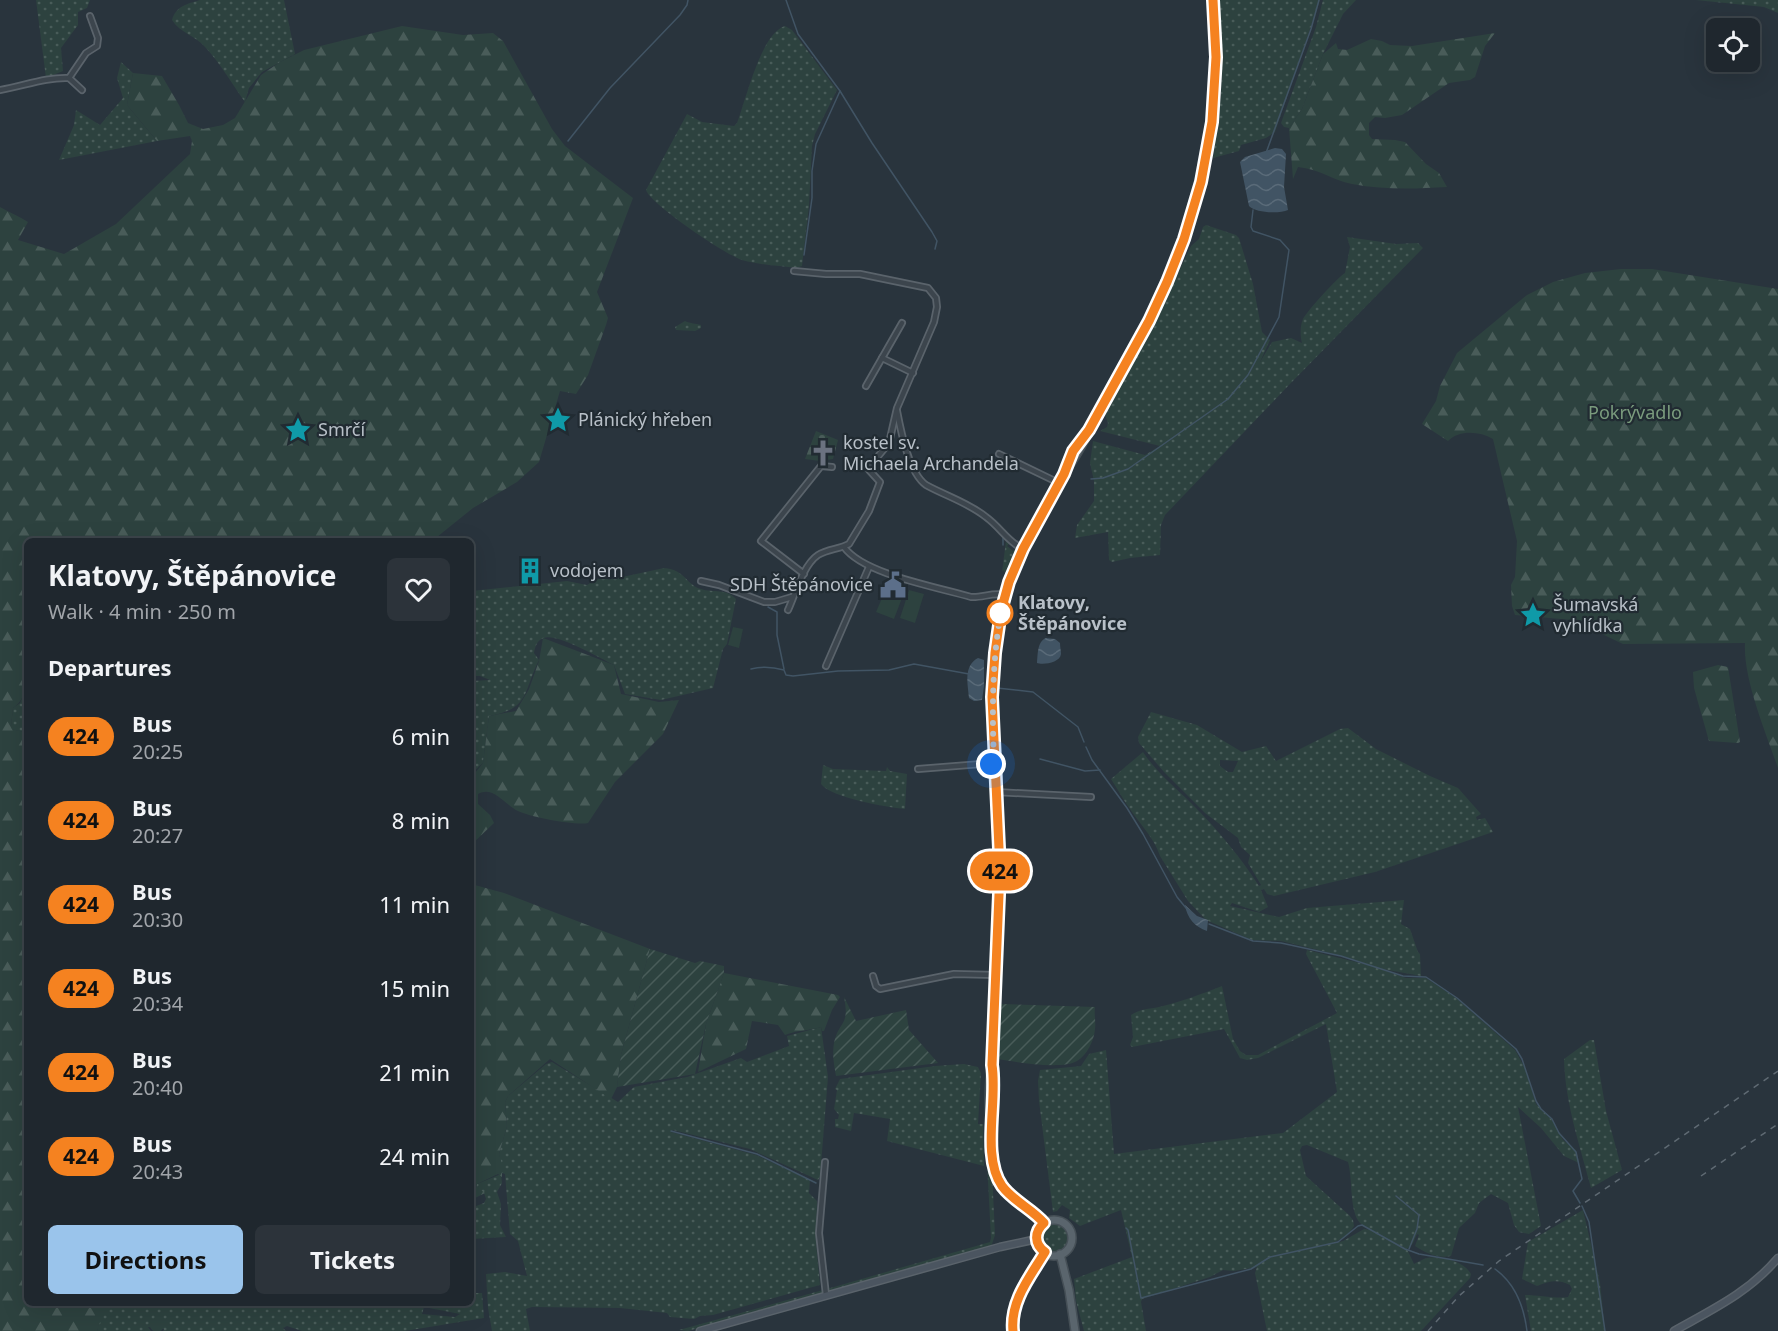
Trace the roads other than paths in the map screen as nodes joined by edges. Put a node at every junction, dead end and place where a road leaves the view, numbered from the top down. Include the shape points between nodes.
1 (1213, 0) edge
2 (90, 16) dead end
3 (69, 78) junction
4 (0, 90) edge
5 (82, 90) dead end
6 (794, 271) dead end
7 (902, 323) dead end
8 (882, 358) junction
9 (913, 373) junction
10 (866, 386) dead end
11 (897, 411) junction
12 (999, 454) dead end
13 (832, 467) dead end
14 (1059, 483) junction
15 (844, 547) junction
16 (1023, 549) junction
17 (868, 567) junction
18 (804, 574) junction
19 (701, 581) dead end
20 (1005, 595) junction
21 (792, 597) junction
22 (788, 610) dead end
23 (826, 666) dead end
24 (994, 763) junction
25 (918, 769) dead end
26 (996, 792) junction
27 (1091, 797) dead end
28 (996, 975) junction
29 (873, 976) dead end
30 (825, 1162) dead end
31 (1044, 1223) junction
32 (1037, 1239) junction
33 (1045, 1252) junction
34 (1060, 1254) junction
35 (1778, 1258) edge
36 (826, 1295) junction
37 (700, 1331) edge
38 (1013, 1331) edge
39 (1075, 1331) edge
40 (1674, 1331) edge

1 - 14 main road via 1213,108 1194,207 1158,302 1079,453
2 - 3 street via 97,46 86,53
3 - 4 street via 51,77
3 - 5 street
6 - 9 street via 860,274 928,288 936,298 937,308
7 - 8 street
8 - 9 street
8 - 10 street
9 - 11 street
11 - 15 street via 889,444 869,468 880,483 857,534
11 - 16 street via 918,479 982,514
12 - 14 street
13 - 18 street via 821,467 761,541
14 - 16 main road
15 - 17 street
15 - 18 street via 818,555
16 - 20 main road
17 - 20 street via 971,597
17 - 23 street
18 - 21 street
19 - 21 street via 764,602
20 - 24 main road via 993,676
21 - 22 street
24 - 25 street
24 - 26 main road
26 - 27 street
26 - 28 main road via 1000,870
28 - 29 street via 954,974 883,989 876,986
28 - 31 main road via 993,1156 998,1179
30 - 36 street via 819,1233
31 - 32 main road
31 - 34 main road via 1058,1220 1070,1229 1070,1245
32 - 33 main road
32 - 36 main road
33 - 34 main road
33 - 38 main road via 1017,1300
34 - 39 main road
35 - 40 main road via 1763,1276 1739,1294
36 - 37 main road

